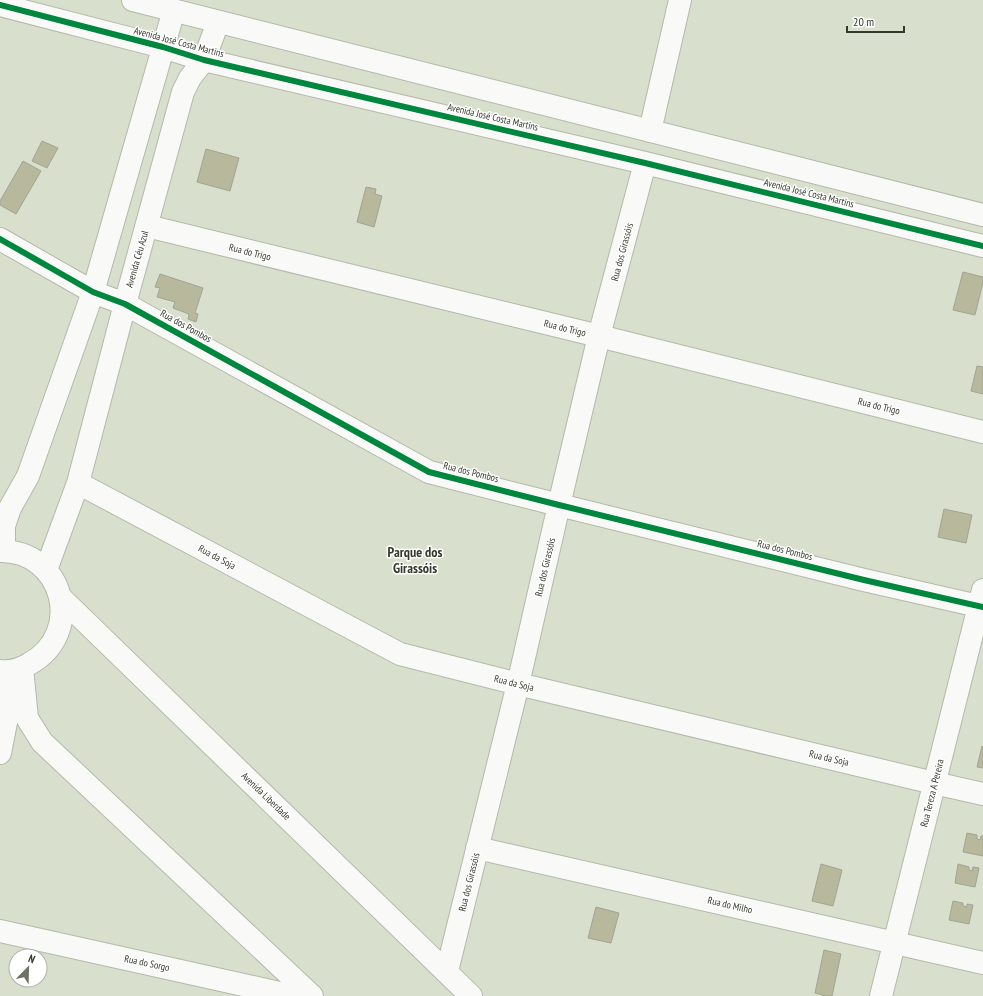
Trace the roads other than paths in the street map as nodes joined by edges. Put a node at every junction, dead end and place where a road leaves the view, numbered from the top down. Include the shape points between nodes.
1 (133, 0) edge
2 (680, 0) edge
3 (0, 5) edge
4 (174, 10) junction
5 (218, 22) junction
6 (163, 47) junction
7 (204, 60) junction
8 (650, 131) junction
9 (645, 163) junction
10 (983, 216) edge
11 (146, 226) junction
12 (0, 239) edge
13 (983, 246) edge
14 (93, 292) junction
15 (125, 304) junction
16 (599, 336) junction
17 (983, 432) edge
18 (78, 483) junction
19 (559, 505) junction
20 (2, 551) edge
21 (46, 570) junction
22 (60, 597) junction
23 (982, 601) edge
24 (9, 671) edge
25 (518, 684) junction
26 (0, 753) edge
27 (934, 783) junction
28 (983, 794) edge
29 (477, 848) junction
30 (0, 931) edge
31 (895, 942) junction
32 (983, 963) edge
33 (460, 987) edge
34 (294, 996) edge
35 (312, 996) edge
36 (881, 996) edge

1 - 4 street, Avenida José Costa Martins
2 - 8 street
3 - 6 street, Avenida José Costa Martins
4 - 5 street, Avenida José Costa Martins
4 - 6 street
5 - 7 street, Avenida Céu Azul
5 - 8 street, Avenida José Costa Martins
6 - 7 street, Avenida José Costa Martins
6 - 14 street
7 - 9 street, Avenida José Costa Martins
7 - 11 street, Avenida Céu Azul via 183,92
8 - 10 street, Avenida José Costa Martins
9 - 13 street, Avenida José Costa Martins
9 - 16 street, Rua dos Girassóis
11 - 15 street, Avenida Céu Azul
11 - 16 street, Rua do Trigo
12 - 14 street, Rua dos Pombos
14 - 15 street, Rua dos Pombos
14 - 20 street via 28,476 10,508 4,526
15 - 18 street, Avenida Céu Azul
15 - 19 street, Rua dos Pombos via 429,472
16 - 17 street, Rua do Trigo
16 - 19 street, Rua dos Girassóis
18 - 21 street, Avenida Céu Azul
18 - 25 street, Rua da Soja via 400,654
19 - 23 street, Rua dos Pombos via 864,580
19 - 25 street, Rua dos Girassóis
20 - 21 street via 20,553
21 - 22 street via 55,583
22 - 24 street via 62,613 59,631 51,647 38,660
22 - 33 street, Avenida Liberdade
23 - 27 street, Rua Tereza A Pereira
24 - 26 street via 9,707
24 - 35 street via 27,718 42,742
25 - 27 street, Rua da Soja
25 - 29 street, Rua dos Girassóis
27 - 28 street, Rua da Soja
27 - 31 street, Rua Tereza A Pereira
29 - 31 street, Rua do Milho
29 - 33 street, Rua dos Girassóis
30 - 34 street, Rua do Sorgo
31 - 32 street, Rua do Milho
31 - 36 street, Rua Tereza A Pereira

